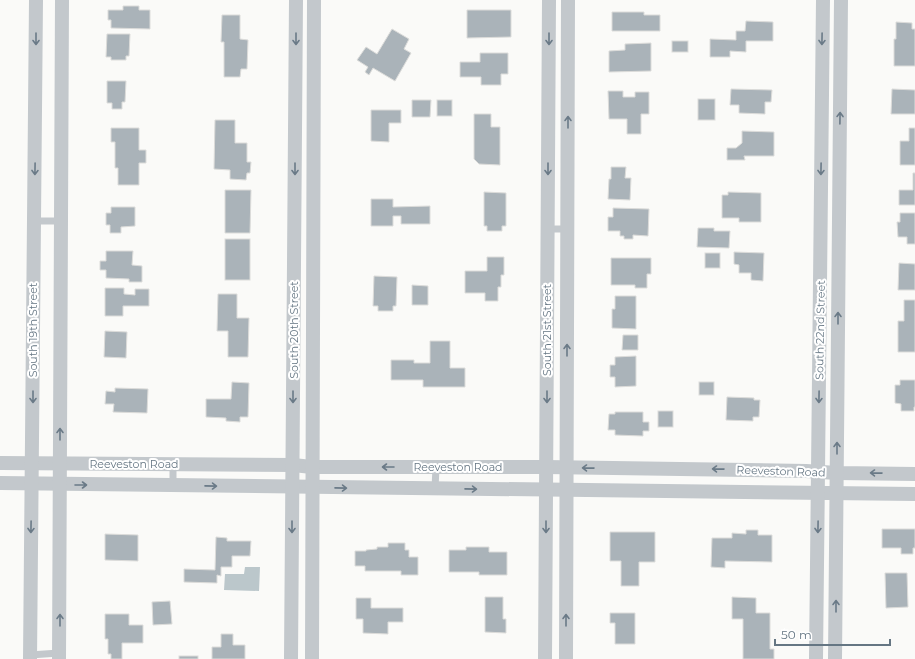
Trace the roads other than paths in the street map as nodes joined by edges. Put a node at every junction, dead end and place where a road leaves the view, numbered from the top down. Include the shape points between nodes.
1 (36, 0) edge
2 (62, 0) edge
3 (296, 0) edge
4 (314, 0) edge
5 (549, 0) edge
6 (568, 0) edge
7 (823, 0) edge
8 (841, 0) edge
9 (304, 210) junction
10 (34, 222) junction
11 (61, 222) junction
12 (830, 228) junction
13 (548, 229) junction
14 (568, 229) junction
15 (0, 463) edge
16 (32, 464) junction
17 (60, 464) junction
18 (173, 464) junction
19 (293, 465) junction
20 (312, 467) junction
21 (436, 467) junction
22 (546, 467) junction
23 (566, 468) junction
24 (818, 471) junction
25 (837, 473) junction
26 (915, 474) edge
27 (0, 483) edge
28 (32, 483) junction
29 (60, 485) junction
30 (173, 486) junction
31 (293, 487) junction
32 (312, 488) junction
33 (435, 489) junction
34 (546, 490) junction
35 (566, 490) junction
36 (818, 493) junction
37 (837, 493) junction
38 (915, 494) edge
39 (59, 656) edge
40 (30, 657) edge
41 (291, 659) edge
42 (312, 659) edge
43 (545, 659) edge
44 (566, 659) edge
45 (816, 659) edge
46 (836, 659) edge

1 -> 10 street, South 19th Street
2 - 11 street
3 -> 9 street, South 20th Street
4 - 9 street, South 20th Street
5 -> 13 street, South 21st Street
14 -> 6 street, South 21st Street
7 -> 12 street, South 22nd Street
12 -> 8 street, South 22nd Street
9 -> 19 street, South 20th Street
9 - 20 street, South 20th Street
10 - 11 lane
10 -> 16 street, South 19th Street
17 -> 11 street
12 -> 24 street, South 22nd Street
25 -> 12 street, South 22nd Street
13 - 14 lane
13 -> 22 street, South 21st Street
23 -> 14 street, South 21st Street
15 - 16 street, Reeveston Road
16 - 17 street, Reeveston Road
16 - 28 street, South 19th Street
17 - 18 street, Reeveston Road
17 - 29 street
18 - 19 street, Reeveston Road
18 - 30 lane
19 - 20 street, Reeveston Road
19 - 31 street, South 20th Street
21 -> 20 street, Reeveston Road
20 - 32 street, South 20th Street
21 - 22 street, Reeveston Road
21 - 33 lane
22 - 23 street, Reeveston Road
22 - 34 street, South 21st Street
24 -> 23 street, Reeveston Road
23 - 35 street, South 21st Street
24 - 25 street, Reeveston Road
24 - 36 street, South 22nd Street
26 -> 25 street, Reeveston Road
25 - 37 street, South 22nd Street
27 - 28 street, Reeveston Road
28 - 29 street, Reeveston Road
28 -> 40 street, South 19th Street
29 -> 30 street, Reeveston Road
39 -> 29 street
30 -> 31 street, Reeveston Road
31 - 32 street, Reeveston Road
31 -> 41 street, South 20th Street
32 -> 33 street, Reeveston Road
32 - 42 street, South 20th Street
33 -> 34 street, Reeveston Road
34 - 35 street, Reeveston Road
34 -> 43 street, South 21st Street
35 - 36 street, Reeveston Road
44 -> 35 street, South 21st Street
36 - 37 street, Reeveston Road
36 -> 45 street, South 22nd Street
37 - 38 street, Reeveston Road
46 -> 37 street, South 22nd Street
39 - 40 lane

